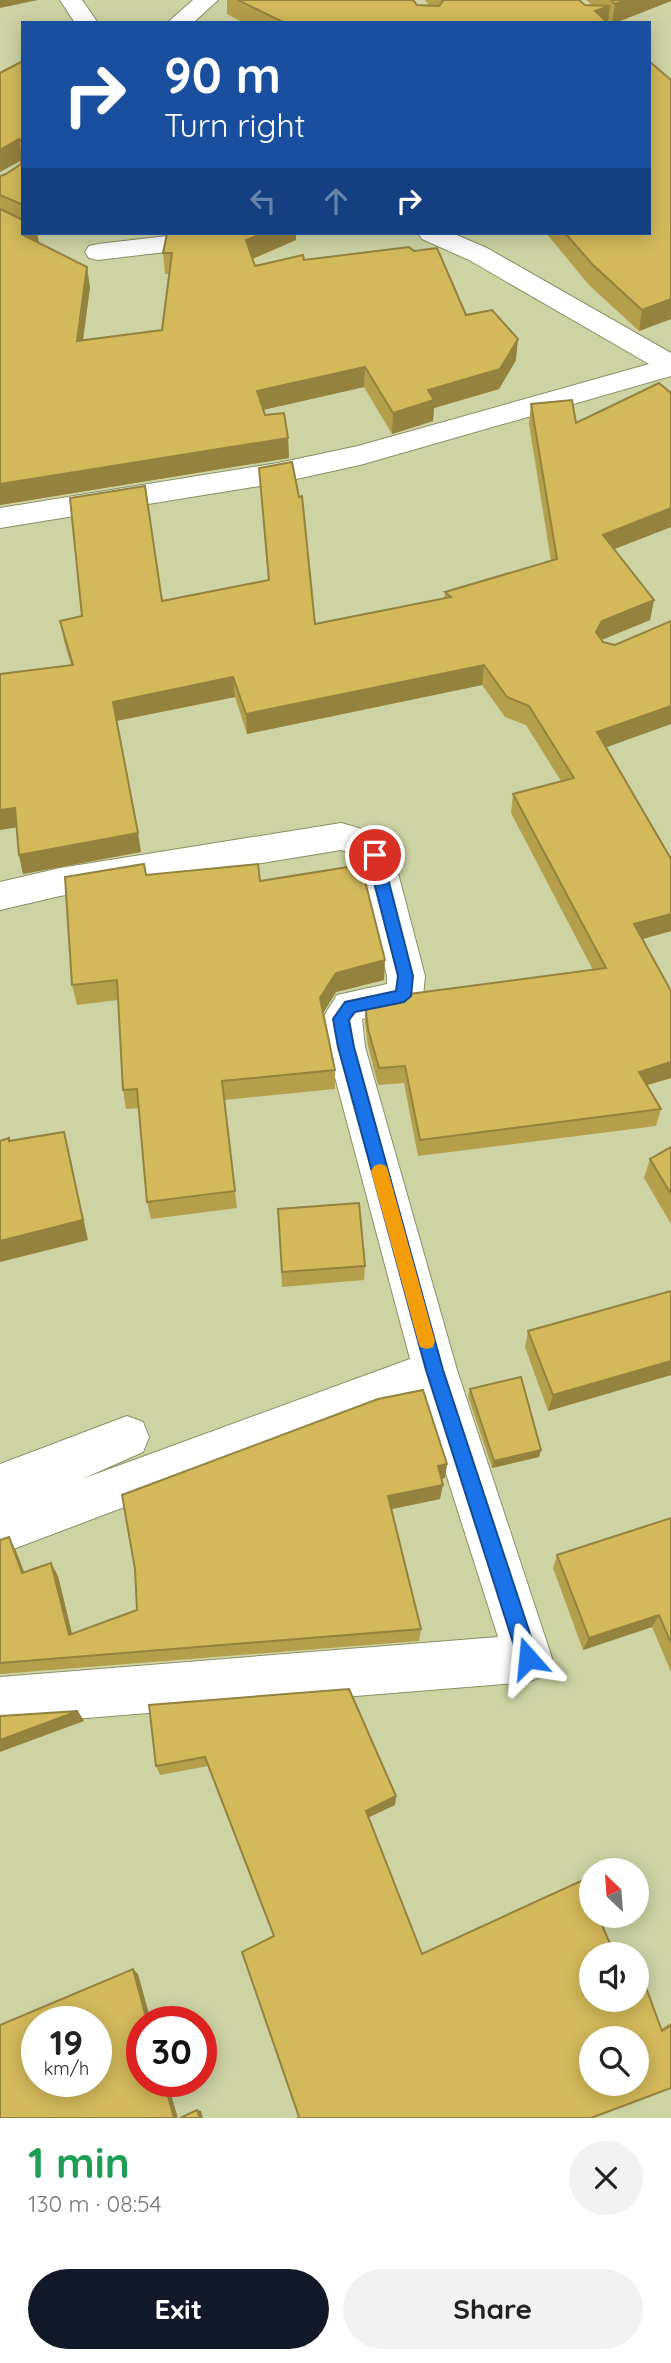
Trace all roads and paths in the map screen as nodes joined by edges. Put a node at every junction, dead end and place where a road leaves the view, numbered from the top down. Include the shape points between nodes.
1 (71, 0) edge
2 (207, 0) edge
3 (86, 21) edge
4 (181, 21) edge
5 (241, 235) edge
6 (435, 235) edge
7 (98, 252) dead end
8 (671, 366) edge
9 (0, 519) edge
10 (0, 896) edge
11 (435, 1370) junction
12 (0, 1486) edge
13 (0, 1492) edge
14 (0, 1531) edge
15 (0, 1701) edge

1 - 3 street
2 - 4 street
5 - 7 street
6 - 8 street via 478,254
8 - 9 street via 349,457
10 - 11 street via 341,836 363,843 375,855 406,976 404,996 350,1006 341,1019
11 - 14 street
11 - 15 street via 528,1658
12 - 13 street via 127,1437

